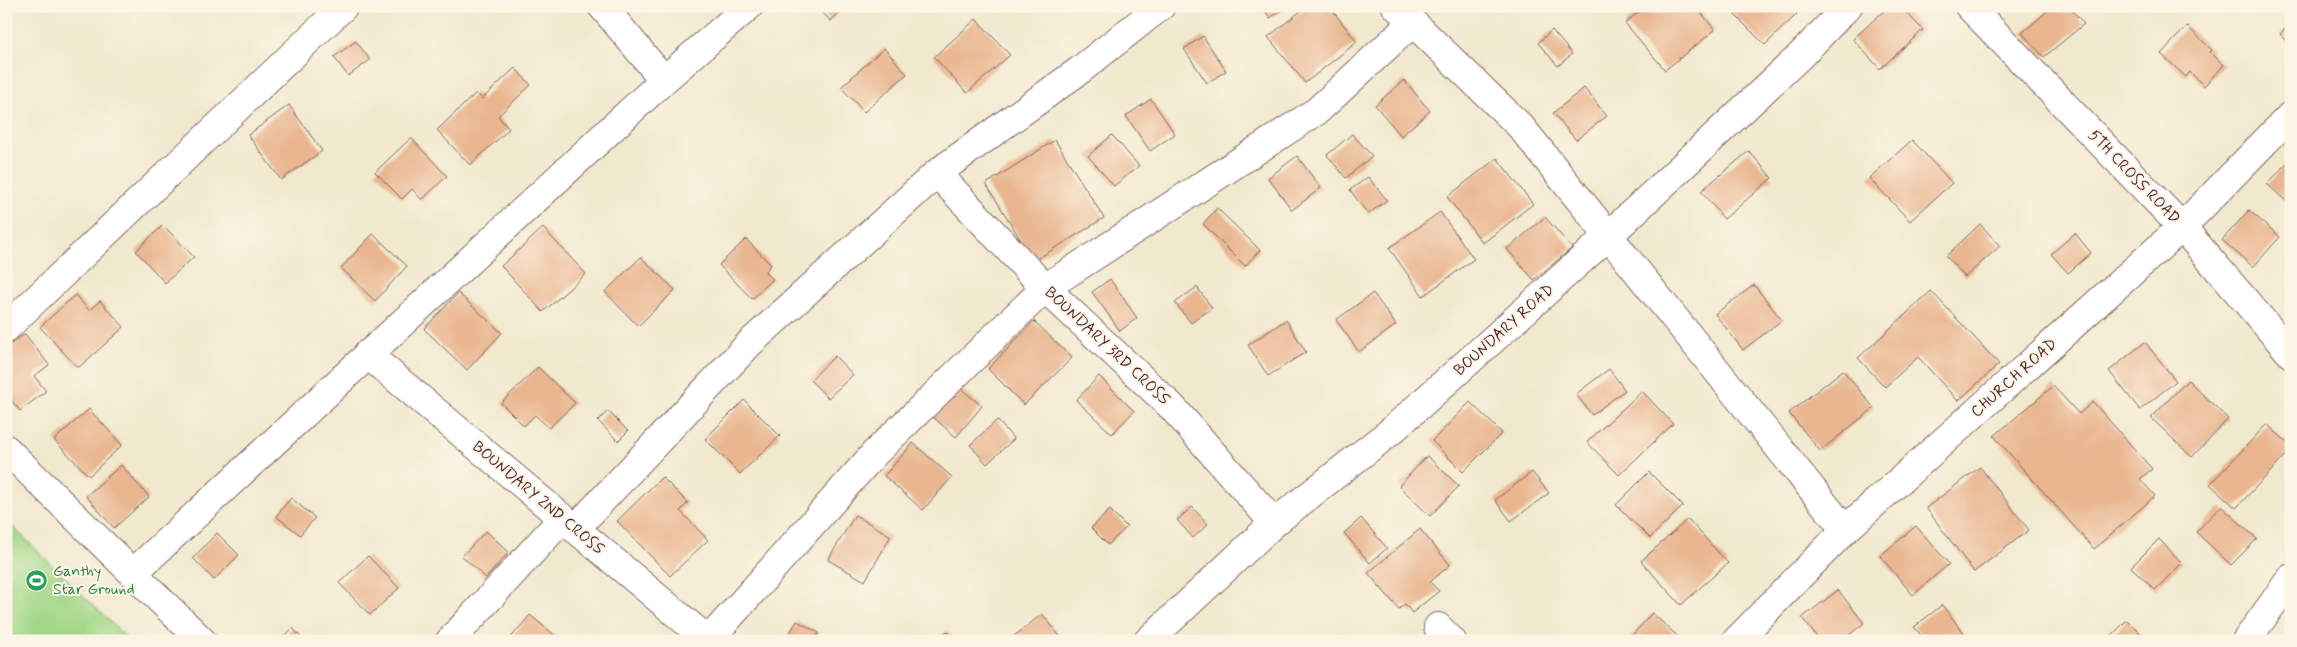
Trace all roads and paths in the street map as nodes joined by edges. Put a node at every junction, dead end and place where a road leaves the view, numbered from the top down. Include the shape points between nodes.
1 (344, 6) edge
2 (602, 6) edge
3 (749, 6) edge
4 (1161, 6) edge
5 (1848, 6) edge
6 (1969, 6) edge
7 (1404, 15) edge
8 (664, 80) junction
9 (2291, 115) edge
10 (937, 173) junction
11 (2182, 227) junction
12 (1608, 236) junction
13 (1045, 288) junction
14 (6, 328) edge
15 (367, 354) junction
16 (2291, 354) edge
17 (6, 449) edge
18 (569, 523) junction
19 (1274, 523) junction
20 (1845, 530) junction
21 (133, 573) junction
22 (2291, 578) edge
23 (202, 641) edge
24 (450, 641) edge
25 (709, 641) edge
26 (1148, 641) edge
27 (1736, 641) edge
28 (2246, 641) edge

1 - 14 street
2 - 8 street
3 - 8 street
4 - 10 street via 1080,70
5 - 12 street, BOUNDARY ROAD via 1800,56
6 - 11 street, 5TH CROSS ROAD
7 - 12 street via 1521,127
7 - 13 street via 1317,110
8 - 15 street
9 - 11 street, CHURCH ROAD
10 - 13 street, BOUNDARY 3RD CROSS
10 - 18 street via 750,343
11 - 16 street, 5TH CROSS ROAD
11 - 20 street, CHURCH ROAD
12 - 19 street, BOUNDARY ROAD via 1390,432
12 - 20 street
13 - 19 street, BOUNDARY 3RD CROSS via 1172,407
13 - 25 street via 875,454
15 - 18 street, BOUNDARY 2ND CROSS
15 - 21 street
17 - 21 street
18 - 24 street
18 - 25 street, BOUNDARY 2ND CROSS
19 - 26 street, BOUNDARY ROAD
20 - 27 street, CHURCH ROAD
21 - 23 street
22 - 28 street

